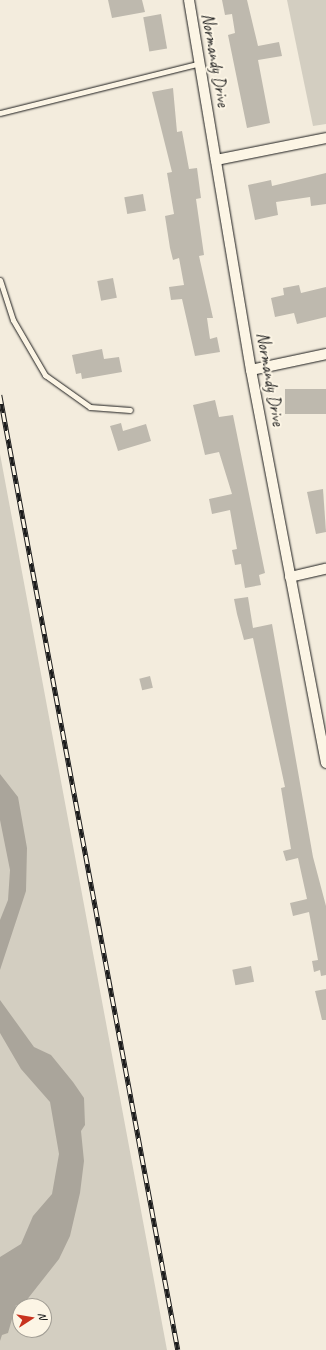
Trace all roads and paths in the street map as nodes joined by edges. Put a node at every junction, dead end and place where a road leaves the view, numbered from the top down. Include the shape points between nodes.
1 (189, 0) edge
2 (200, 63) junction
3 (0, 113) edge
4 (326, 138) edge
5 (216, 160) junction
6 (0, 280) edge
7 (326, 354) edge
8 (251, 370) junction
9 (130, 410) dead end
10 (326, 569) edge
11 (290, 577) junction
12 (326, 763) edge

1 - 2 street, Normandy Drive
2 - 3 lane
2 - 5 street, Normandy Drive
4 - 5 street
5 - 8 street, Normandy Drive
6 - 9 lane via 12,320 45,375 90,407
7 - 8 street
8 - 11 street, Normandy Drive
10 - 11 street
11 - 12 street, Normandy Drive

